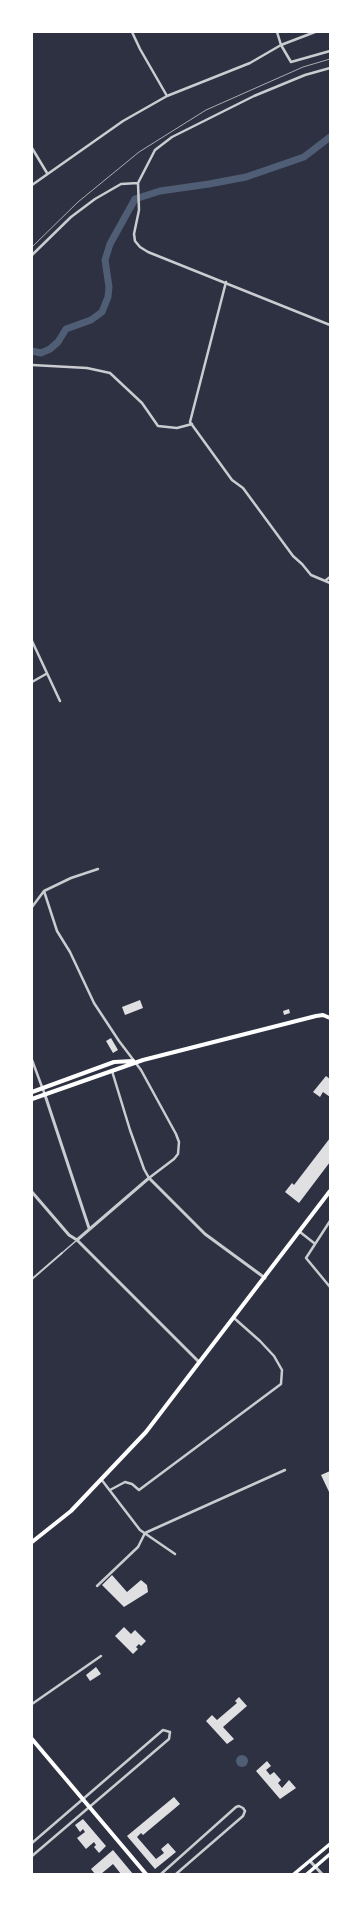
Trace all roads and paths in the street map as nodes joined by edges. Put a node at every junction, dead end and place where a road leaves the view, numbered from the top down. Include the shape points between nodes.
1 (132, 32) edge
2 (277, 32) edge
3 (315, 32) edge
4 (282, 45) junction
5 (330, 52) edge
6 (330, 68) edge
7 (167, 96) junction
8 (32, 148) edge
9 (47, 173) junction
10 (138, 183) junction
11 (32, 185) edge
12 (32, 255) edge
13 (226, 282) junction
14 (330, 324) edge
15 (32, 365) edge
16 (192, 424) junction
17 (330, 577) edge
18 (326, 580) junction
19 (330, 583) edge
20 (32, 641) edge
21 (46, 674) junction
22 (32, 677) edge
23 (35, 679) junction
24 (32, 682) edge
25 (60, 701) dead end
26 (98, 870) dead end
27 (44, 891) junction
28 (32, 907) edge
29 (330, 1018) edge
30 (32, 1060) edge
31 (136, 1062) junction
32 (112, 1071) junction
33 (42, 1088) junction
34 (32, 1092) edge
35 (44, 1095) junction
36 (32, 1099) edge
37 (149, 1178) junction
38 (330, 1191) edge
39 (32, 1192) edge
40 (330, 1221) edge
41 (89, 1228) junction
42 (300, 1232) junction
43 (77, 1240) junction
44 (314, 1243) junction
45 (62, 1253) joint
46 (265, 1278) junction
47 (32, 1279) edge
48 (330, 1287) edge
49 (234, 1318) junction
50 (199, 1362) junction
51 (285, 1470) dead end
52 (101, 1479) junction
53 (110, 1490) junction
54 (145, 1533) junction
55 (32, 1542) edge
56 (175, 1554) dead end
57 (96, 1586) dead end
58 (101, 1656) dead end
59 (32, 1704) edge
60 (32, 1739) edge
61 (83, 1800) junction
62 (90, 1808) junction
63 (32, 1843) edge
64 (330, 1844) edge
65 (330, 1854) edge
66 (32, 1856) edge
67 (310, 1861) junction
68 (315, 1867) junction
69 (146, 1874) edge
70 (161, 1874) edge
71 (176, 1874) edge
72 (294, 1874) edge
73 (307, 1874) edge
74 (322, 1874) edge

1 - 7 street
2 - 4 street
3 - 4 street
4 - 5 street via 291,62
4 - 7 street via 250,63
6 - 10 street via 305,75 254,96 172,137 156,150
7 - 9 street via 123,121
8 - 9 street
9 - 11 street
10 - 12 street via 121,184 95,199 71,217
10 - 13 street via 139,203 134,234 135,241 140,247
13 - 14 street
13 - 16 street via 190,422
15 - 16 street via 87,368 110,373 142,403 158,426 178,428
16 - 18 street via 232,480 243,488 310,576
17 - 18 street
18 - 19 street
20 - 21 street
21 - 23 street
21 - 25 street
22 - 23 street
23 - 24 street
26 - 27 street via 70,878
27 - 28 street
27 - 31 street via 57,931 94,1003
29 - 31 main road via 316,1016
30 - 33 street
31 - 32 main road
31 - 33 main road via 114,1062
31 - 37 street via 179,1142 178,1154 174,1159
32 - 35 main road
32 - 37 street via 130,1130
33 - 34 main road
33 - 35 street
35 - 36 main road
35 - 41 street
37 - 41 street
37 - 46 street via 205,1234
38 - 42 main road
39 - 43 street via 69,1235
40 - 44 street
41 - 43 street
42 - 44 street
42 - 46 main road
43 - 45 lane
43 - 50 street
44 - 48 street via 306,1258
45 - 47 street
46 - 49 main road
49 - 50 main road
49 - 53 street via 274,1356 282,1370 281,1384 139,1490 125,1482
50 - 52 main road via 146,1432
51 - 54 street
52 - 53 street
52 - 55 main road via 71,1510
53 - 54 street
54 - 56 street
54 - 57 street via 138,1547
58 - 59 street
60 - 61 main road
61 - 62 main road
61 - 62 street via 163,1730 170,1732 169,1739
61 - 63 street
62 - 66 street
62 - 69 main road
64 - 67 main road
65 - 68 main road
67 - 68 street
67 - 72 main road
68 - 73 main road
68 - 74 street
70 - 71 street via 236,1807 243,1808 245,1811 242,1816

